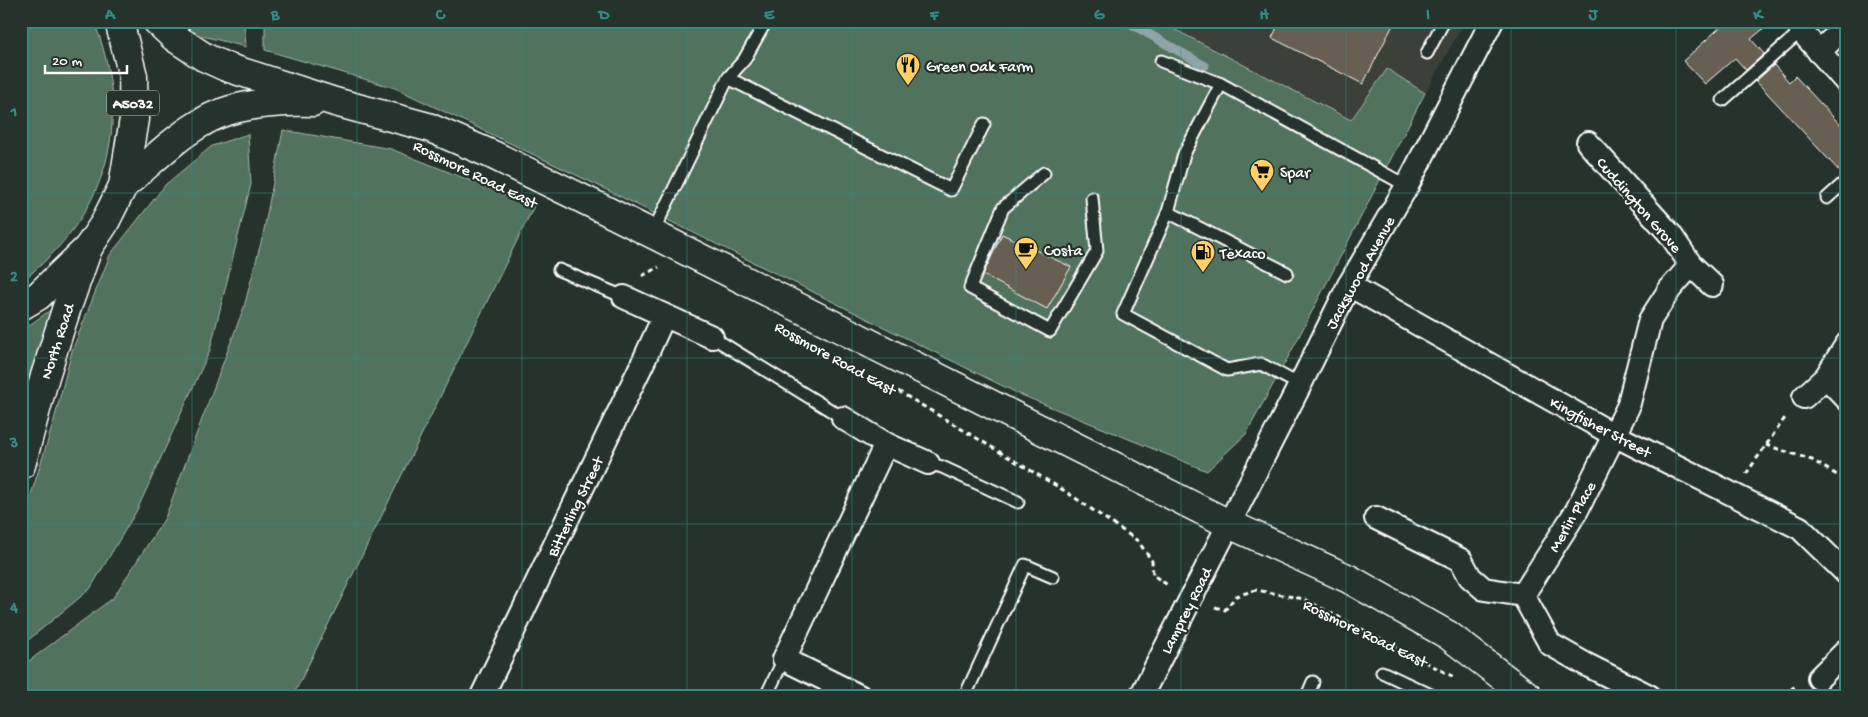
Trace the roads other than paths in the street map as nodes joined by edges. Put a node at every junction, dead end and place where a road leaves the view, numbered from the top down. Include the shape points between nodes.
1 (119, 21) edge
2 (157, 21) edge
3 (766, 21) edge
4 (1444, 21) edge
5 (1492, 21) edge
6 (1847, 25) edge
7 (1801, 31) joint
8 (1819, 52) junction
9 (1427, 53) dead end
10 (1161, 61) dead end
11 (728, 78) junction
12 (1847, 83) edge
13 (1221, 84) junction
14 (302, 96) junction
15 (1723, 100) dead end
16 (984, 124) dead end
17 (1588, 143) dead end
18 (1044, 173) dead end
19 (1847, 180) edge
20 (123, 186) junction
21 (1408, 186) junction
22 (1092, 198) dead end
23 (1827, 198) dead end
24 (1168, 212) junction
25 (652, 234) junction
26 (88, 248) junction
27 (1691, 265) junction
28 (559, 270) dead end
29 (1287, 273) dead end
30 (1349, 285) junction
31 (1712, 285) dead end
32 (624, 297) joint
33 (21, 306) edge
34 (664, 316) junction
35 (712, 337) joint
36 (1847, 344) edge
37 (1826, 377) junction
38 (1300, 385) junction
39 (1804, 397) road end
40 (1847, 399) edge
41 (843, 418) joint
42 (1614, 435) junction
43 (886, 444) junction
44 (928, 463) joint
45 (21, 465) edge
46 (1018, 502) dead end
47 (1376, 518) dead end
48 (1228, 524) junction
49 (1847, 574) edge
50 (1053, 577) dead end
51 (1523, 595) junction
52 (1847, 650) edge
53 (784, 659) junction
54 (1382, 672) dead end
55 (1819, 678) dead end
56 (1313, 682) dead end
57 (482, 696) edge
58 (766, 696) edge
59 (859, 696) edge
60 (965, 696) edge
61 (1141, 696) edge
62 (1306, 696) edge
63 (1433, 696) edge
64 (1528, 696) edge
65 (1649, 696) edge

1 - 20 main road, A5032 via 133,76 134,119
2 - 14 main road, Rossmore Road East via 204,58
3 - 11 lane via 748,54
4 - 9 lane
5 - 21 street, Jackswood Avenue
6 - 8 street
7 - 8 street
7 - 15 lane
8 - 12 street
10 - 13 lane
11 - 16 lane via 951,190
11 - 25 lane
13 - 21 lane
13 - 24 lane via 1184,154
14 - 20 main road, Rossmore Road East via 227,111 202,122
14 - 25 main road, Rossmore Road East via 335,102 436,131 493,155
17 - 27 street, Cuddington Grove via 1670,234
18 - 22 lane via 1003,208 970,288 1050,331 1096,251
19 - 23 lane
20 - 26 main road, A5032
21 - 30 street, Jackswood Avenue
24 - 29 lane
24 - 38 lane via 1123,314 1227,370 1261,364
25 - 48 main road, Rossmore Road East
26 - 33 main road, A5032 via 38,296
26 - 45 main road, North Road via 45,376
27 - 31 street, Cuddington Grove
27 - 42 street, Cuddington Grove via 1650,320 1628,406
28 - 32 lane
30 - 38 street, Jackswood Avenue
30 - 42 street, Kingfisher Street
32 - 34 street
34 - 35 street
34 - 57 street, Bitterling Street
35 - 41 lane
36 - 37 street
37 - 39 street
37 - 40 street
38 - 48 street, Jackswood Avenue
41 - 43 street
42 - 49 street, Kingfisher Street via 1800,528
42 - 51 street, Merlin Place via 1577,510
43 - 44 street
43 - 53 street
44 - 46 lane
47 - 51 street via 1462,560 1470,577 1484,588
48 - 61 street, Lamprey Road
48 - 64 main road, Rossmore Road East via 1349,579 1448,635
50 - 60 lane via 1025,565
51 - 65 street via 1550,644
52 - 55 street
53 - 58 lane
53 - 59 street
54 - 63 lane
56 - 62 lane

